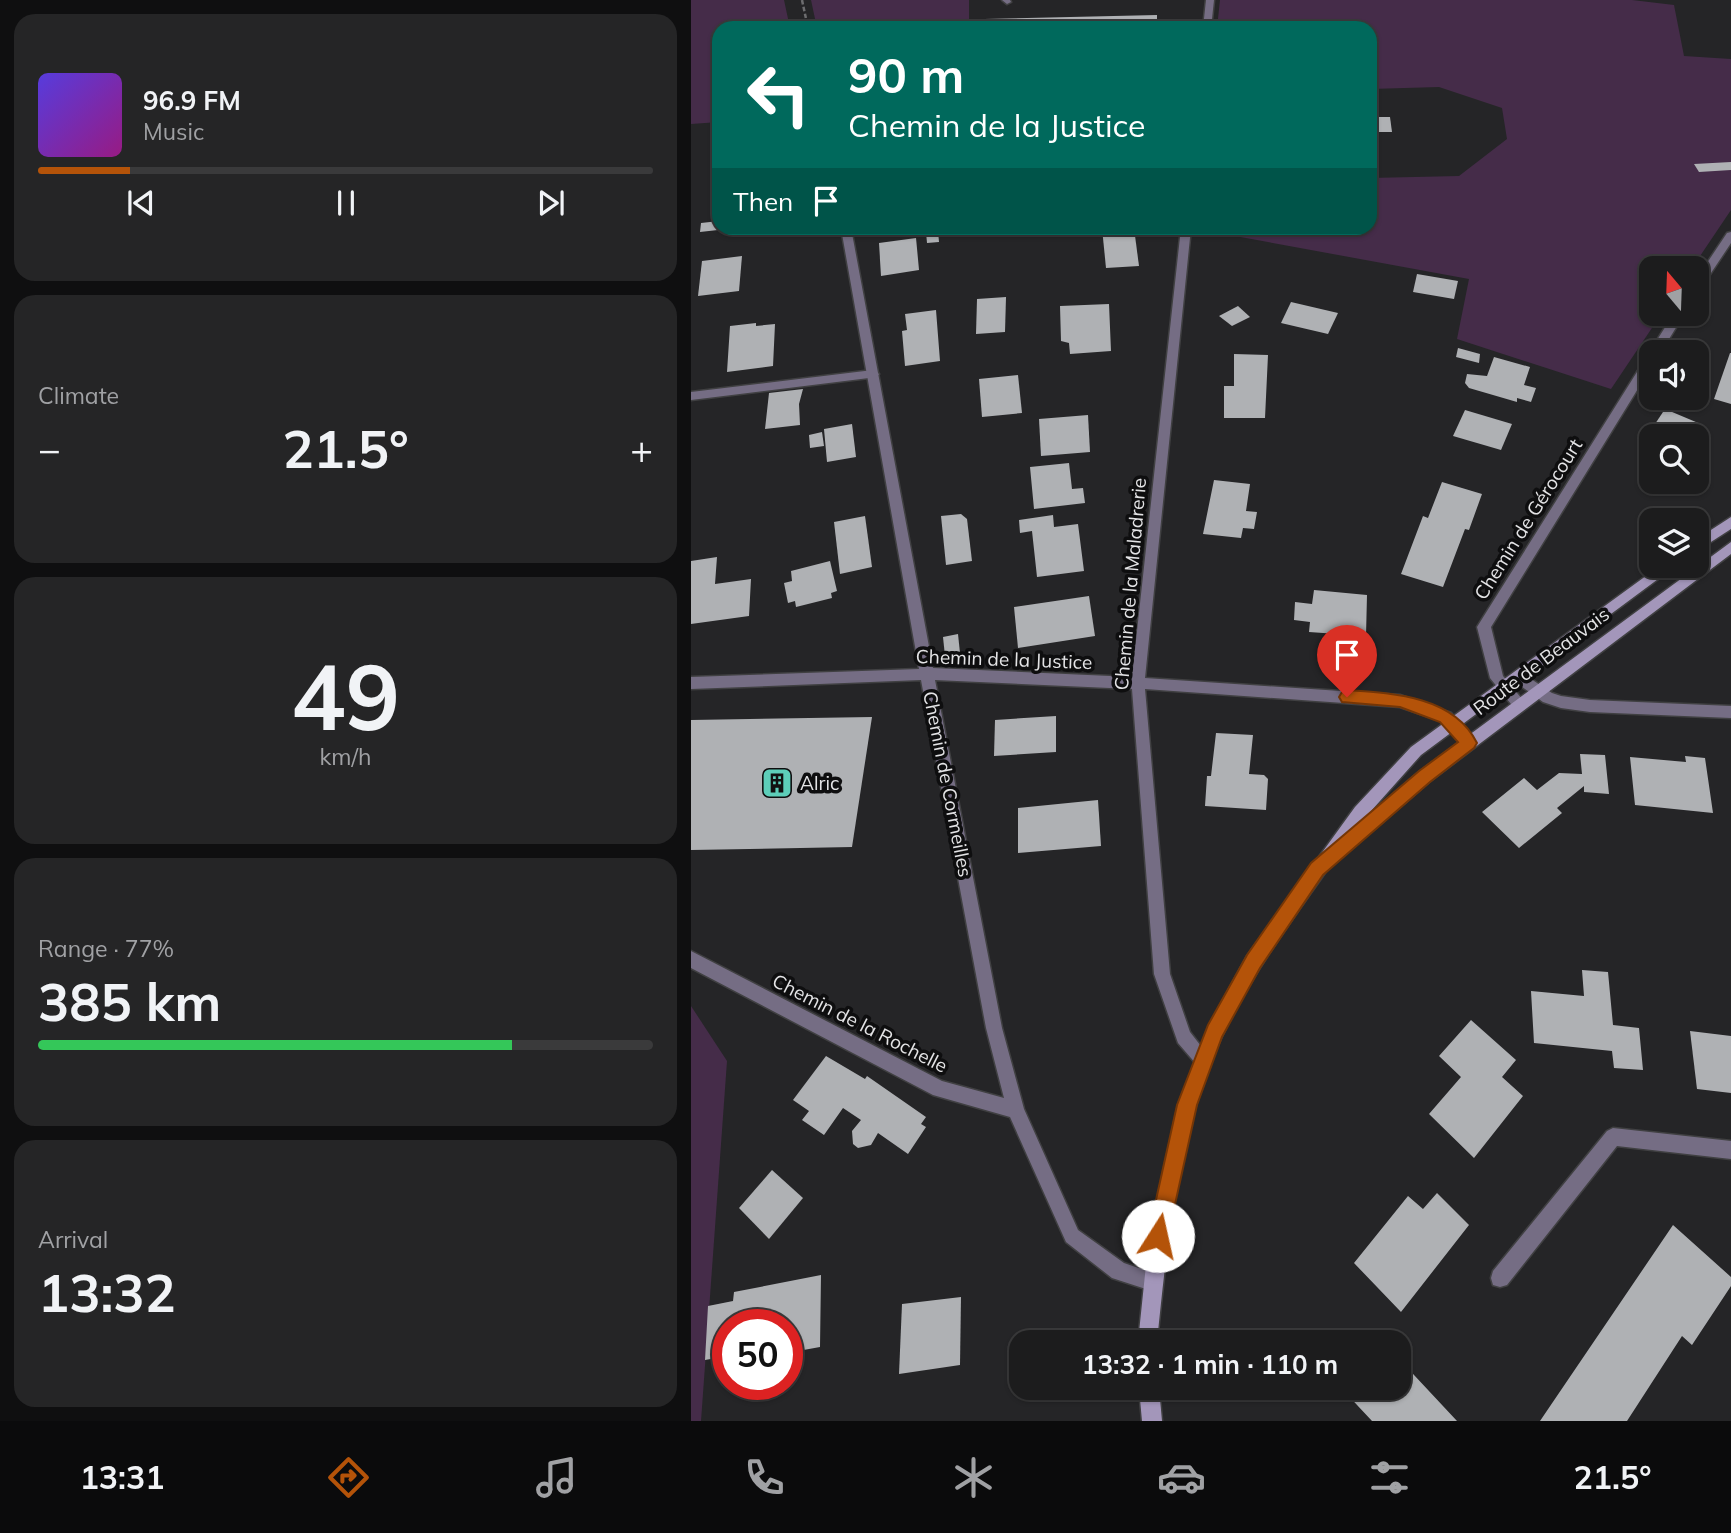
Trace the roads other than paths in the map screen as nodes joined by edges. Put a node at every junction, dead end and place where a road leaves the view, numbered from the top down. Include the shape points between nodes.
1 (1210, 0) edge
2 (1208, 21) edge
3 (847, 235) edge
4 (1185, 235) edge
5 (1731, 235) edge
6 (1709, 268) edge
7 (873, 374) junction
8 (1639, 378) edge
9 (691, 396) edge
10 (1731, 522) edge
11 (1709, 538) edge
12 (1731, 547) edge
13 (1653, 578) edge
14 (927, 674) junction
15 (1519, 677) junction
16 (691, 683) edge
17 (1138, 683) junction
18 (1504, 687) junction
19 (1539, 691) junction
20 (1520, 705) junction
21 (1731, 712) edge
22 (1452, 725) junction
23 (1469, 743) junction
24 (1317, 869) junction
25 (691, 959) edge
26 (1203, 1059) junction
27 (1016, 1110) junction
28 (1731, 1150) edge
29 (1500, 1278) dead end
30 (1152, 1282) junction
31 (1148, 1330) edge
32 (1150, 1400) edge
33 (1152, 1421) edge

1 - 2 street
3 - 7 street, Chemin de Cormeilles
4 - 17 street, Chemin de la Maladrerie
5 - 6 street
7 - 9 street
7 - 14 street, Chemin de Cormeilles
8 - 18 street, Chemin de Gérocourt via 1484,627 1497,678
10 - 11 main road
12 - 19 main road, Route de Beauvais
13 - 15 main road, Route de Beauvais
14 - 16 street, Chemin de la Justice
14 - 17 street, Chemin de la Justice
14 - 27 street, Chemin de Cormeilles via 994,1028
15 - 18 main road, Route de Beauvais
15 - 19 street
17 - 22 street, Chemin de la Justice via 1400,701 1446,717
17 - 26 street, Chemin de la Maladrerie via 1162,974 1184,1037
18 - 20 street, Chemin de Gérocourt
18 - 22 main road, Route de Beauvais
19 - 20 main road, Route de Beauvais
19 - 21 street via 1561,702 1590,706
20 - 23 main road, Route de Beauvais
22 - 23 street, Chemin de la Justice
22 - 24 main road, Route de Beauvais via 1389,778
23 - 24 main road, Route de Beauvais
24 - 26 main road, Route de Beauvais via 1253,962
25 - 27 street, Chemin de la Rochelle via 939,1089
26 - 30 main road, Route de Beauvais via 1175,1149
27 - 30 street, Chemin de Cormeilles via 1071,1236 1119,1271
28 - 29 street via 1613,1137
30 - 31 main road, Route de Beauvais
32 - 33 main road

